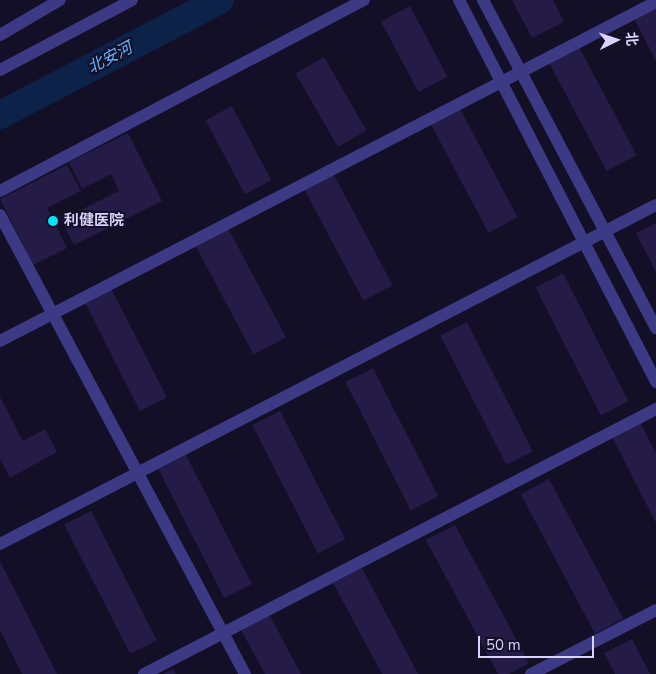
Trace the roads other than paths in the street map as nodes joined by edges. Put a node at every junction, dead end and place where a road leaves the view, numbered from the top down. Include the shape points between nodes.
1 (60, 0) edge
2 (132, 0) edge
3 (364, 0) edge
4 (459, 0) edge
5 (483, 0) edge
6 (656, 2) edge
7 (0, 35) edge
8 (0, 70) edge
9 (521, 72) junction
10 (502, 82) junction
11 (0, 191) edge
12 (656, 205) edge
13 (0, 215) edge
14 (605, 231) junction
15 (584, 242) junction
16 (52, 314) junction
17 (656, 328) edge
18 (0, 341) edge
19 (656, 382) edge
20 (656, 409) edge
21 (136, 473) junction
22 (0, 544) edge
23 (656, 610) edge
24 (223, 633) junction
25 (144, 674) edge
26 (245, 674) edge
27 (531, 674) edge

1 - 7 street
2 - 8 street
3 - 11 street
4 - 10 street
5 - 9 street
6 - 9 street
9 - 10 street
9 - 14 street
10 - 15 street
10 - 16 street
12 - 14 street
13 - 16 street
14 - 15 street
14 - 17 street
15 - 19 street
15 - 21 street
16 - 18 street
16 - 21 street
20 - 24 street
21 - 22 street
21 - 24 street
23 - 27 street
24 - 25 street
24 - 26 street

